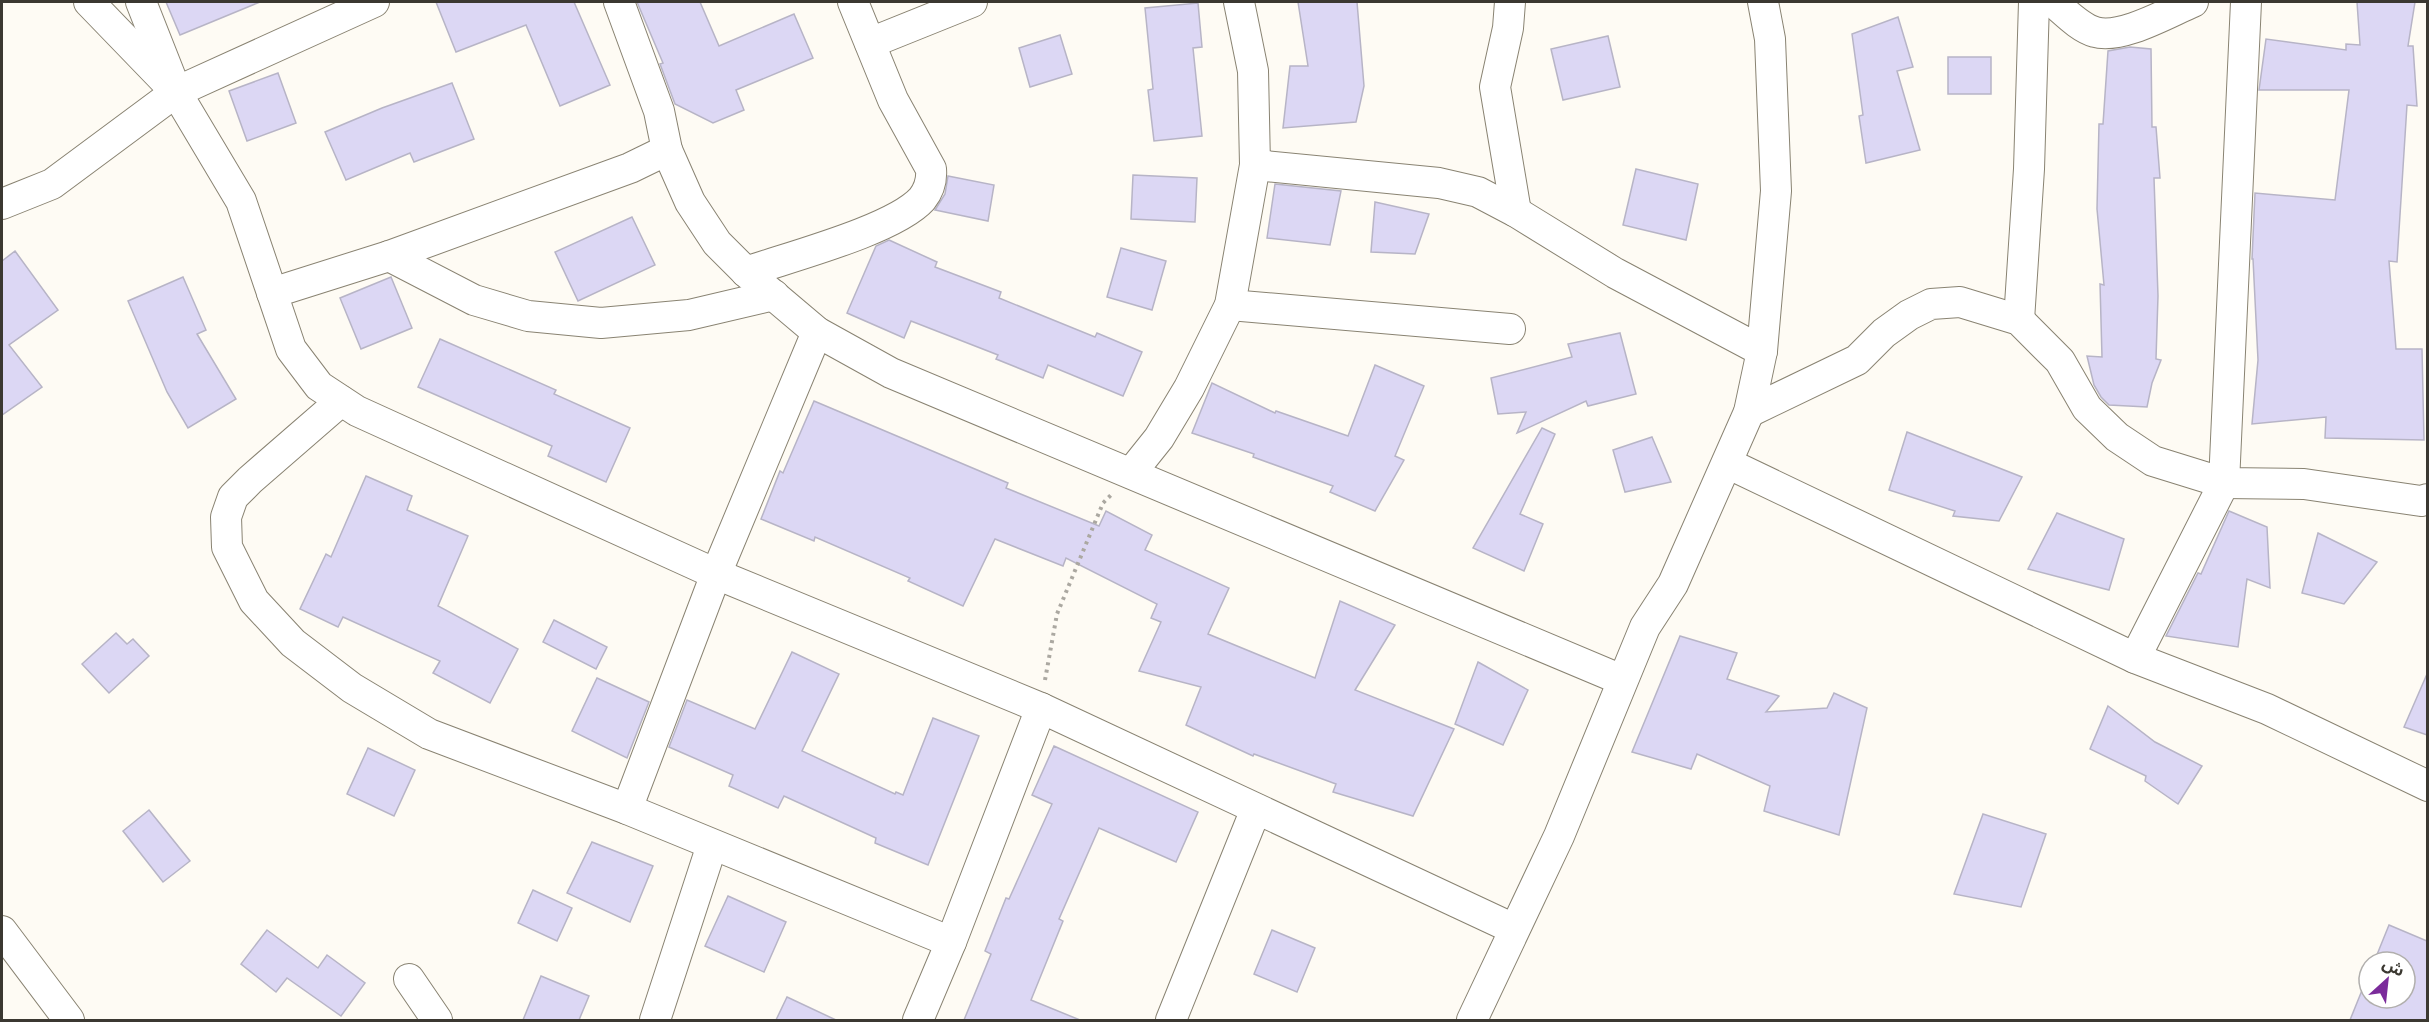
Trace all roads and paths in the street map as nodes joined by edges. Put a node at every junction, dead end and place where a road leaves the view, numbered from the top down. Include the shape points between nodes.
1 (89, 2) edge
2 (141, 2) edge
3 (374, 2) edge
4 (619, 2) edge
5 (853, 2) edge
6 (972, 2) edge
7 (1239, 2) edge
8 (1510, 2) edge
9 (1763, 2) edge
10 (2034, 2) edge
11 (2053, 2) edge
12 (2193, 2) edge
13 (2246, 2) edge
14 (870, 44) junction
15 (177, 92) junction
16 (667, 150) junction
17 (1255, 165) junction
18 (2, 204) edge
19 (1516, 212) junction
20 (389, 256) junction
21 (746, 272) junction
22 (272, 293) junction
23 (774, 295) junction
24 (1230, 305) junction
25 (2019, 320) junction
26 (1510, 329) dead end
27 (817, 332) junction
28 (1762, 351) junction
29 (341, 401) junction
30 (1749, 412) junction
31 (1727, 463) junction
32 (1131, 473) junction
33 (2224, 483) junction
34 (2427, 499) edge
35 (716, 574) junction
36 (2135, 658) junction
37 (1622, 680) junction
38 (1041, 708) junction
39 (2427, 786) edge
40 (627, 809) junction
41 (1256, 809) junction
42 (712, 844) junction
43 (1514, 929) junction
44 (2, 931) edge
45 (951, 942) junction
46 (410, 979) dead end
47 (69, 1020) edge
48 (437, 1020) edge
49 (655, 1020) edge
50 (918, 1020) edge
51 (1171, 1020) edge
52 (1472, 1020) edge

1 - 15 street
2 - 15 street
3 - 15 street
4 - 16 street via 659,111
5 - 14 street
6 - 14 street
7 - 17 street via 1254,71
8 - 19 street via 1495,87
9 - 28 street via 1770,39 1776,191
10 - 25 street
11 - 12 street via 2093,32 2107,34
13 - 33 street
14 - 21 street via 893,100 931,169 929,188 921,200 896,218
15 - 18 street via 52,184
15 - 22 street via 241,201
16 - 20 street via 630,168
16 - 21 street via 690,202 717,243
17 - 19 street via 1439,183 1478,192
17 - 24 street
19 - 28 street via 1616,273
20 - 22 street
20 - 23 street via 474,300 528,316 601,323 689,315
21 - 23 street
22 - 29 street via 291,349 319,386
23 - 27 street
24 - 26 street
24 - 32 street via 1189,388 1159,438
25 - 30 street via 1960,302 1931,304 1884,333 1857,360
25 - 33 street via 2060,360 2087,408 2117,437 2153,461
27 - 32 street via 891,373
27 - 35 street
28 - 30 street
29 - 35 street
29 - 40 street via 233,497 226,517 227,547 254,601 293,643 344,682 429,734
30 - 31 street
31 - 36 street
31 - 37 street via 1673,584 1645,627
32 - 37 street
32 - 38 path via 1103,503 1057,615
33 - 34 street via 2304,484
33 - 36 street
35 - 38 street
35 - 40 street
36 - 39 street via 2267,709
37 - 43 street via 1559,836
38 - 41 street
38 - 45 street
40 - 42 street
41 - 43 street
41 - 51 street
42 - 45 street
42 - 49 street
43 - 52 street
44 - 47 street
45 - 50 street
46 - 48 street

